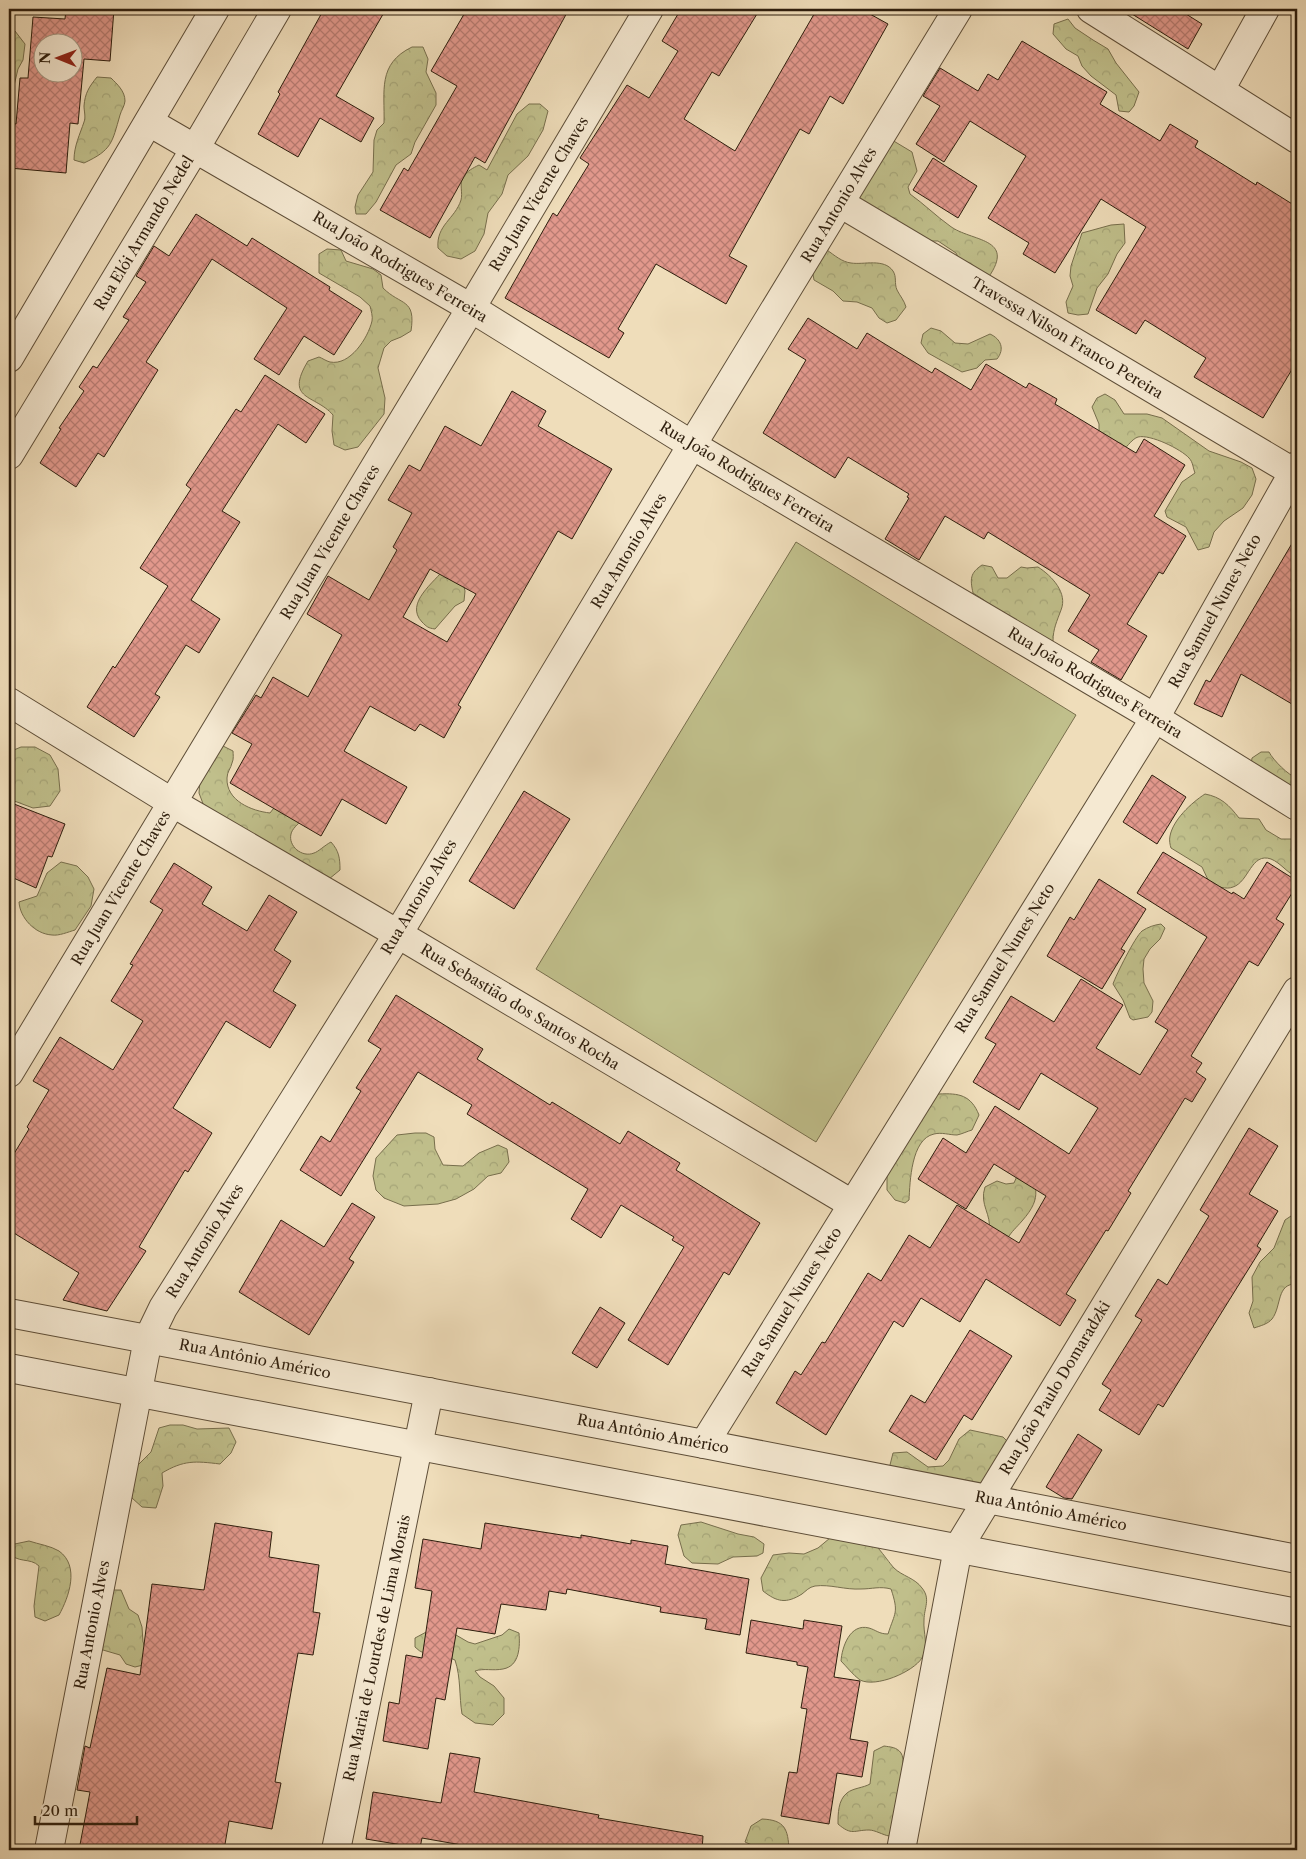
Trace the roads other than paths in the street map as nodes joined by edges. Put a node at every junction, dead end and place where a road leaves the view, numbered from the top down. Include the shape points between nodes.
1 (216, 9) edge
2 (277, 9) edge
3 (649, 9) edge
4 (958, 9) edge
5 (1091, 9) edge
6 (1265, 9) edge
7 (1220, 90) junction
8 (149, 122) junction
9 (1297, 139) edge
10 (196, 147) junction
11 (840, 203) junction
12 (471, 308) junction
13 (9, 358) edge
14 (692, 445) junction
15 (9, 455) edge
16 (1295, 469) edge
17 (9, 702) edge
18 (1155, 718) junction
19 (173, 803) junction
20 (1297, 806) edge
21 (398, 934) junction
22 (1297, 991) edge
23 (9, 1073) edge
24 (852, 1204) junction
25 (9, 1313) edge
26 (148, 1339) junction
27 (9, 1368) edge
28 (137, 1392) junction
29 (429, 1392) junction
30 (704, 1444) junction
31 (419, 1445) junction
32 (987, 1499) junction
33 (958, 1548) junction
34 (1297, 1559) edge
35 (1297, 1613) edge
36 (49, 1850) edge
37 (336, 1850) edge
38 (901, 1850) edge

1 - 8 street
2 - 10 street, Rua Elói Armando Nedel
3 - 12 street, Rua Juan Vicente Chaves
4 - 11 street, Rua Antonio Alves
5 - 7 street
6 - 7 street
7 - 9 street
8 - 10 street, Rua João Rodrigues Ferreira
8 - 13 street
10 - 12 street, Rua João Rodrigues Ferreira
10 - 15 street, Rua Elói Armando Nedel
11 - 14 street, Rua Antonio Alves
11 - 16 street, Travessa Nilson Franco Pereira
12 - 14 street, Rua João Rodrigues Ferreira
12 - 19 street, Rua Juan Vicente Chaves
14 - 18 street, Rua João Rodrigues Ferreira
14 - 21 street, Rua Antonio Alves
16 - 18 street, Rua Samuel Nunes Neto
17 - 19 street, Rua Sebastião dos Santos Rocha
18 - 20 street, Rua João Rodrigues Ferreira
18 - 24 street, Rua Samuel Nunes Neto
19 - 21 street, Rua Sebastião dos Santos Rocha
19 - 23 street, Rua Juan Vicente Chaves
21 - 24 street, Rua Sebastião dos Santos Rocha
21 - 26 street, Rua Antonio Alves via 163,1308
22 - 32 street, Rua João Paulo Domaradzki
24 - 30 street, Rua Samuel Nunes Neto
25 - 26 street, Rua Antônio Américo
26 - 28 street, Rua Antonio Alves
26 - 29 street, Rua Antônio Américo
27 - 28 street
28 - 31 street
28 - 36 street, Rua Antonio Alves
29 - 30 street, Rua Antônio Américo
29 - 31 street, Rua Maria de Lourdes de Lima Morais
30 - 32 street, Rua Antônio Américo
31 - 33 street
31 - 37 street, Rua Maria de Lourdes de Lima Morais
32 - 33 street, Rua João Paulo Domaradzki
32 - 34 street, Rua Antônio Américo
33 - 35 street
33 - 38 street, Rua João Paulo Domaradzki

